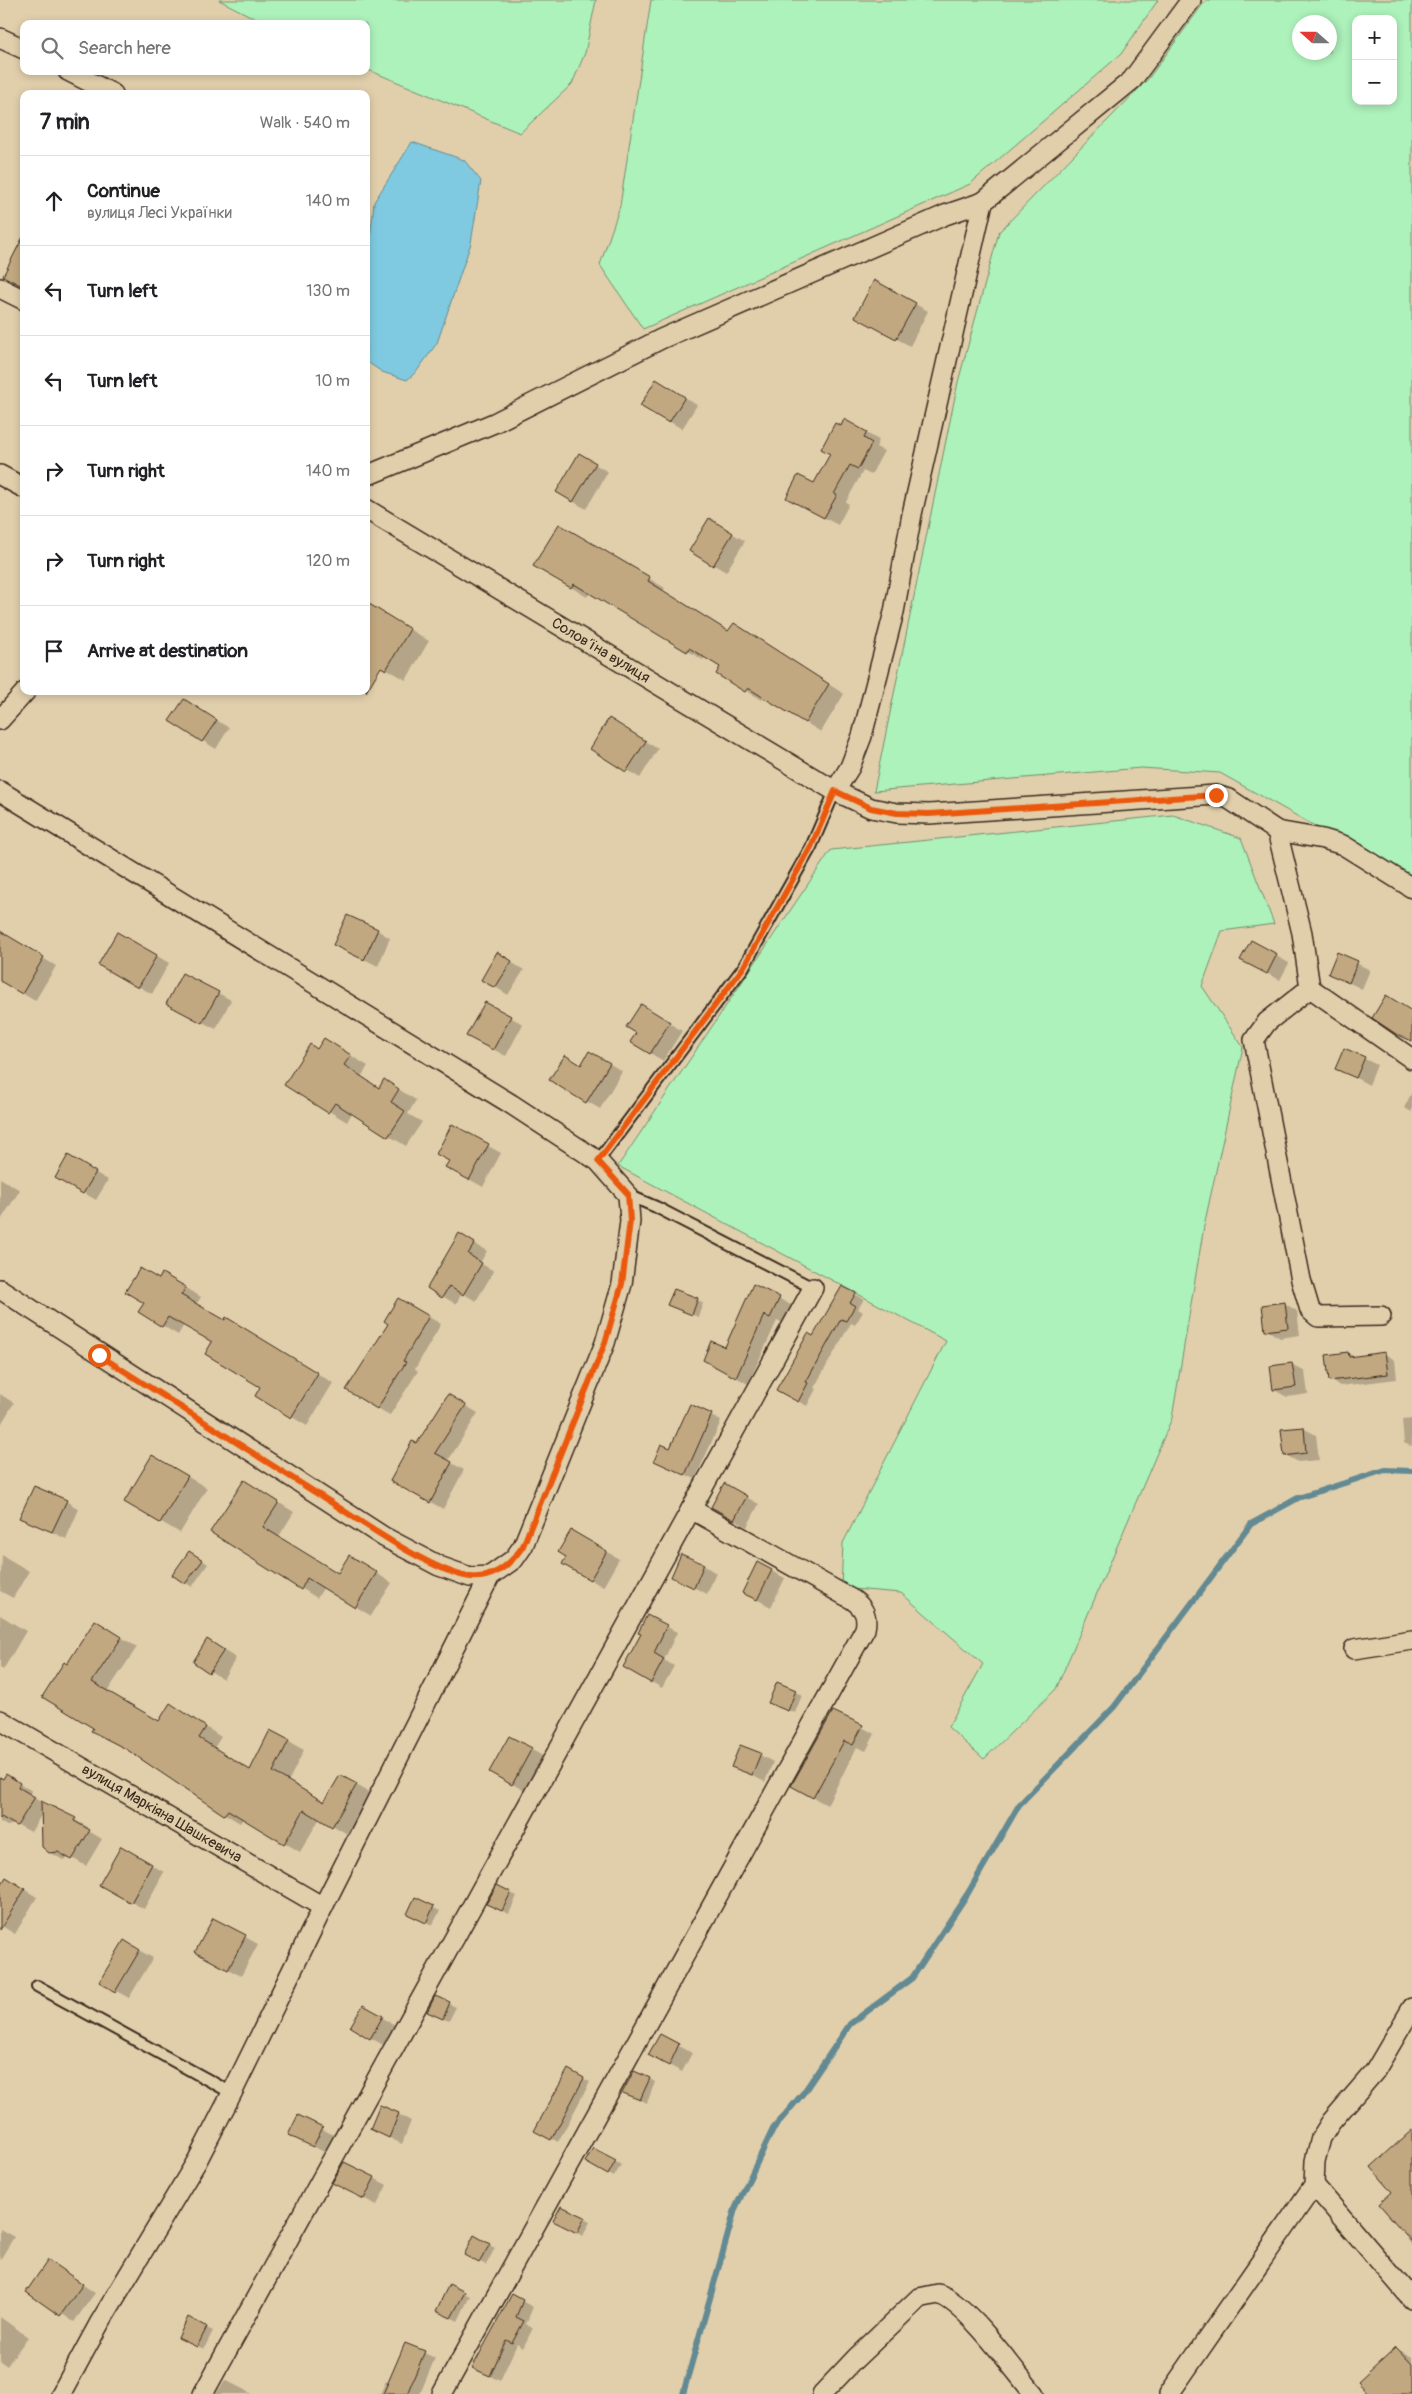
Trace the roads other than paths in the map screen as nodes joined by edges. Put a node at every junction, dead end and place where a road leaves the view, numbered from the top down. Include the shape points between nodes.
1 (1191, 0) edge
2 (0, 38) edge
3 (20, 47) edge
4 (76, 75) edge
5 (105, 90) edge
6 (983, 202) junction
7 (0, 288) edge
8 (20, 298) edge
9 (370, 474) edge
10 (0, 475) edge
11 (20, 486) edge
12 (370, 511) edge
13 (22, 695) edge
14 (0, 720) edge
15 (0, 791) edge
16 (835, 791) junction
17 (1277, 831) junction
18 (1412, 888) edge
19 (1310, 988) junction
20 (1412, 1059) edge
21 (598, 1161) junction
22 (628, 1194) junction
23 (813, 1288) joint
24 (0, 1289) edge
25 (1381, 1316) dead end
26 (692, 1509) junction
27 (490, 1576) junction
28 (1412, 1640) edge
29 (1354, 1649) dead end
30 (0, 1720) edge
31 (323, 1907) junction
32 (37, 1986) dead end
33 (1412, 2008) edge
34 (232, 2093) junction
35 (1314, 2185) junction
36 (1412, 2299) edge
37 (61, 2394) edge
38 (203, 2394) edge
39 (442, 2394) edge
40 (822, 2394) edge
41 (1034, 2394) edge
42 (1169, 2394) edge

1 - 6 street via 1132,80
2 - 3 street
4 - 5 street
6 - 9 street via 945,215 670,335 494,423
6 - 16 street via 912,514 892,621 862,736 850,767
7 - 8 street
10 - 11 street
12 - 16 street, Соловʼїна вулиця
13 - 14 street
15 - 21 street via 511,1104
16 - 17 street, Соловʼїна вулиця via 871,808 929,814 1216,795 1229,799
16 - 21 lane via 811,847 743,968
17 - 18 street via 1342,845
17 - 19 street via 1302,933
19 - 20 street
19 - 25 street via 1267,1022 1254,1040 1301,1280 1310,1310 1318,1317
21 - 22 street
22 - 23 lane
22 - 27 street via 630,1221 622,1284 605,1343 523,1546 514,1559
23 - 26 street
24 - 27 street via 384,1537 439,1566 470,1577
26 - 38 street
26 - 39 street via 853,1600 865,1613 865,1629
27 - 31 street
28 - 29 street
30 - 31 street, вулиця Маркіяна Шашкевича
31 - 34 street
32 - 34 lane
33 - 35 street via 1375,2070 1321,2138 1315,2161
34 - 37 street
35 - 36 street
35 - 42 street
40 - 41 street via 919,2298 938,2294 954,2301

